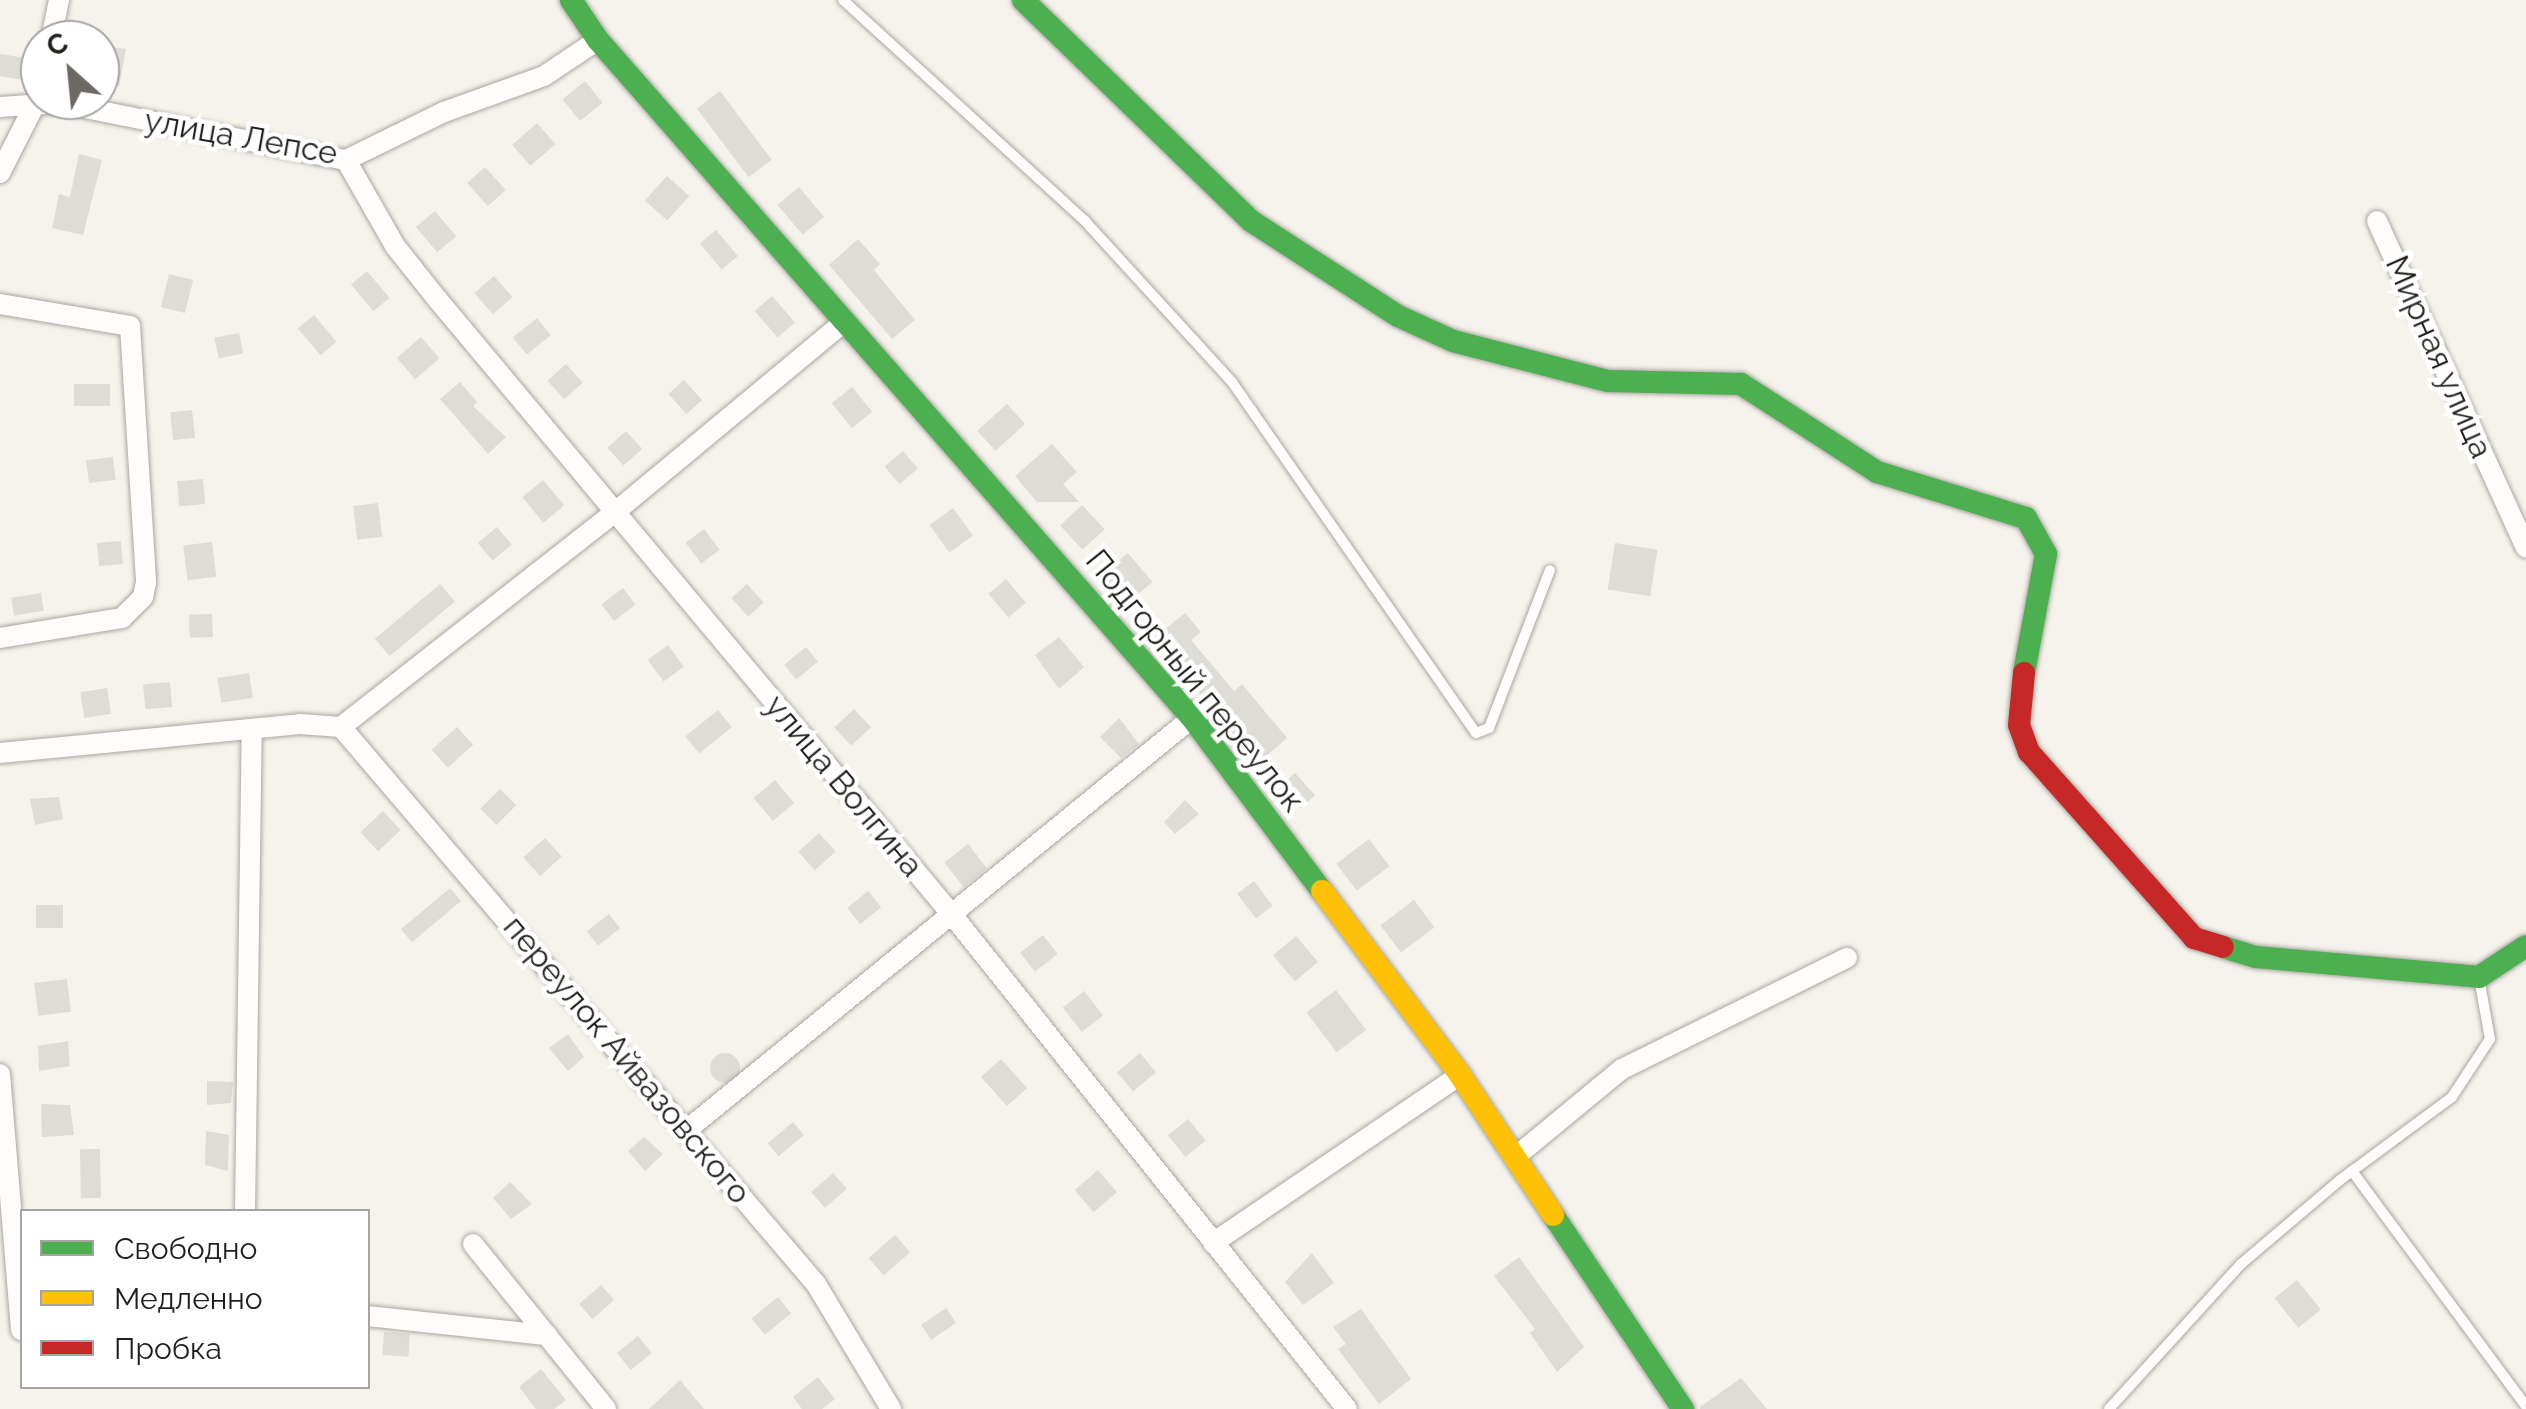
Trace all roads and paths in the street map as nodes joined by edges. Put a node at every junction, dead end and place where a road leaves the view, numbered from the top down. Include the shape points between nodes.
1 (571, 0) edge
2 (842, 0) edge
3 (1023, 0) edge
4 (598, 40) junction
5 (120, 114) edge
6 (27, 120) edge
7 (346, 160) junction
8 (0, 172) edge
9 (2377, 221) dead end
10 (0, 304) edge
11 (844, 322) junction
12 (614, 514) junction
13 (2526, 548) edge
14 (1550, 570) dead end
15 (0, 638) edge
16 (1192, 718) junction
17 (341, 727) junction
18 (252, 734) junction
19 (0, 753) edge
20 (953, 916) junction
21 (2526, 946) edge
22 (1847, 958) dead end
23 (2479, 977) junction
24 (0, 1074) edge
25 (1460, 1075) junction
26 (688, 1129) junction
27 (1514, 1158) junction
28 (2352, 1171) junction
29 (245, 1209) edge
30 (1213, 1243) junction
31 (473, 1244) dead end
32 (20, 1307) edge
33 (370, 1316) edge
34 (548, 1334) junction
35 (2526, 1406) edge
36 (606, 1409) edge
37 (891, 1409) edge
38 (1347, 1409) edge
39 (1683, 1409) edge
40 (2109, 1409) edge

1 - 4 street, Подгорный переулок
2 - 14 lane via 1085,221 1232,382 1476,733 1489,728
3 - 23 street via 1251,221 1398,316 1452,341 1608,381 1741,384 1877,472 2026,518 2037,527 2046,554 2020,698 2019,725 2029,752 2194,938 2256,957
4 - 7 street, улица Лепсе via 544,76 444,112
4 - 11 street, Подгорный переулок
5 - 7 street, улица Лепсе
6 - 8 street
7 - 12 street, улица Волгина via 394,246
9 - 13 street, Мирная улица
10 - 15 street via 130,326 143,597 107,624
11 - 12 street
11 - 16 street, Подгорный переулок
12 - 17 street
12 - 20 street, улица Волгина
16 - 20 street
16 - 25 street, Подгорный переулок
17 - 18 street via 300,724
17 - 26 street, переулок Айвазовского
18 - 19 street
18 - 29 street
20 - 26 street
20 - 30 street, улица Волгина
21 - 23 street
22 - 27 street via 1622,1070
23 - 28 lane via 2490,1039 2452,1098
24 - 32 street
25 - 27 street, Подгорный переулок
25 - 30 street
26 - 37 street, переулок Айвазовского via 816,1284
27 - 39 street, Подгорный переулок
28 - 35 lane
28 - 40 lane via 2241,1264
30 - 38 street, улица Волгина
31 - 34 street
33 - 34 street
34 - 36 street

